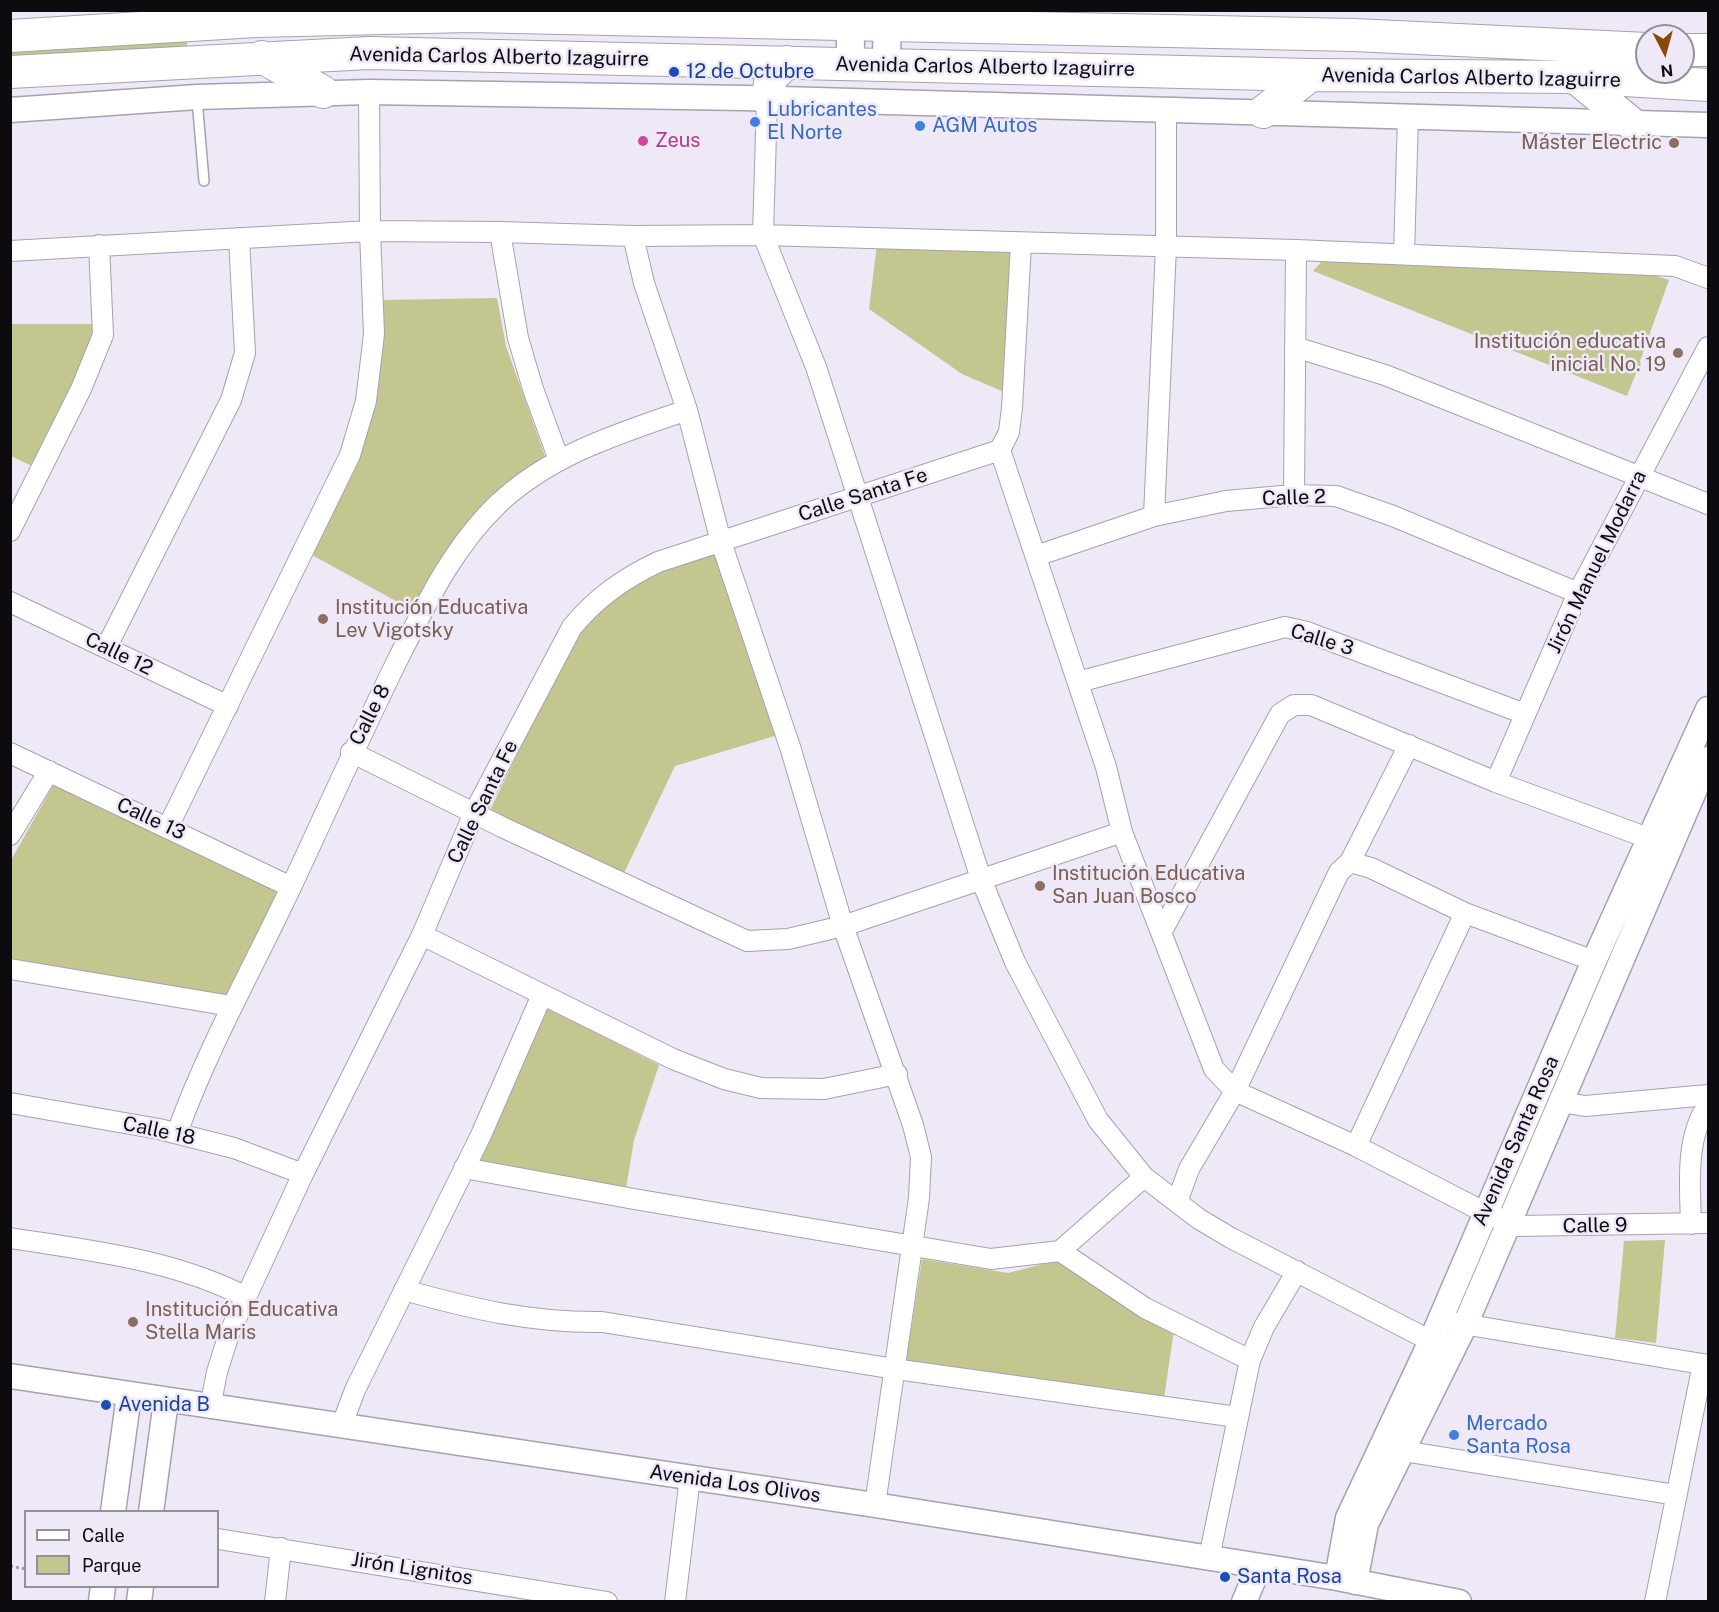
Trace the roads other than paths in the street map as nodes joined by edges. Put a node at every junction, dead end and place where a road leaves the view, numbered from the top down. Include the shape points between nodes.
1 (1307, 10) edge
2 (264, 16) edge
3 (469, 16) junction
4 (851, 18) edge
5 (888, 18) edge
6 (202, 24) junction
7 (17, 30) edge
8 (1354, 35) junction
9 (1635, 48) edge
10 (262, 57) junction
11 (470, 57) junction
12 (197, 60) junction
13 (787, 62) junction
14 (850, 64) junction
15 (886, 65) junction
16 (10, 72) edge
17 (1311, 75) junction
18 (1575, 77) junction
19 (1635, 78) edge
20 (323, 92) junction
21 (369, 92) junction
22 (197, 97) junction
23 (767, 99) junction
24 (10, 110) edge
25 (1166, 112) junction
26 (1263, 112) junction
27 (1408, 116) junction
28 (1631, 123) junction
29 (1708, 125) edge
30 (204, 180) dead end
31 (370, 231) junction
32 (500, 232) junction
33 (763, 235) junction
34 (633, 236) junction
35 (239, 238) junction
36 (1020, 244) junction
37 (99, 245) junction
38 (1166, 247) junction
39 (1296, 250) junction
40 (10, 251) edge
41 (1404, 254) junction
42 (1708, 278) edge
43 (1295, 346) junction
44 (1708, 347) edge
45 (687, 410) junction
46 (1000, 450) junction
47 (559, 460) junction
48 (1638, 477) junction
49 (1294, 495) junction
50 (858, 497) junction
51 (1708, 504) edge
52 (1154, 516) junction
53 (10, 531) edge
54 (721, 542) junction
55 (1036, 555) junction
56 (1578, 592) junction
57 (10, 602) edge
58 (106, 648) junction
59 (1078, 682) junction
60 (228, 706) junction
61 (1708, 709) edge
62 (1525, 714) junction
63 (1409, 745) junction
64 (1704, 750) edge
65 (351, 752) junction
66 (10, 753) edge
67 (49, 771) junction
68 (1496, 782) junction
69 (474, 813) junction
70 (168, 827) junction
71 (1122, 832) junction
72 (10, 836) edge
73 (1648, 838) junction
74 (1350, 862) junction
75 (981, 879) junction
76 (291, 886) junction
77 (1465, 913) junction
78 (843, 926) junction
79 (1162, 931) junction
80 (422, 935) junction
81 (1594, 961) junction
82 (10, 969) edge
83 (542, 994) junction
84 (231, 1006) junction
85 (897, 1074) junction
86 (1235, 1091) junction
87 (1708, 1095) edge
88 (1561, 1102) junction
89 (10, 1103) edge
90 (1708, 1106) edge
91 (177, 1133) junction
92 (1356, 1146) junction
93 (464, 1168) junction
94 (303, 1174) junction
95 (1144, 1177) junction
96 (1177, 1202) junction
97 (1484, 1212) junction
98 (1509, 1223) junction
99 (1700, 1223) edge
100 (10, 1238) edge
101 (913, 1244) junction
102 (1060, 1251) junction
103 (1297, 1271) junction
104 (404, 1290) junction
105 (246, 1298) junction
106 (1465, 1325) junction
107 (1435, 1330) junction
108 (1250, 1360) junction
109 (1706, 1364) edge
110 (895, 1369) junction
111 (10, 1376) edge
112 (129, 1395) junction
113 (166, 1401) junction
114 (210, 1408) junction
115 (1237, 1417) junction
116 (341, 1427) junction
117 (1403, 1451) junction
118 (690, 1477) junction
119 (1676, 1495) junction
120 (875, 1505) junction
121 (113, 1510) edge
122 (151, 1510) edge
123 (219, 1539) edge
124 (281, 1548) junction
125 (1209, 1558) junction
126 (1259, 1567) junction
127 (1346, 1580) junction
128 (1388, 1596) edge
129 (275, 1602) edge
130 (607, 1602) edge
131 (675, 1602) edge
132 (1244, 1602) edge
133 (1459, 1602) edge
134 (1655, 1602) edge

1 - 8 main road
2 - 3 main road, Avenida Carlos Alberto Izaguirre
2 - 6 main road, Avenida Carlos Alberto Izaguirre
3 - 4 main road, Avenida Carlos Alberto Izaguirre
3 - 11 main road via 460,29 459,41
4 - 5 main road, Avenida Carlos Alberto Izaguirre
4 - 14 main road
5 - 8 main road, Avenida Carlos Alberto Izaguirre
5 - 15 main road
6 - 7 main road, Avenida Carlos Alberto Izaguirre
6 - 12 main road via 207,48
8 - 9 main road, Avenida Carlos Alberto Izaguirre
10 - 11 main road, Avenida Carlos Alberto Izaguirre via 369,53
10 - 12 main road, Avenida Carlos Alberto Izaguirre
10 - 20 main road
11 - 13 main road, Avenida Carlos Alberto Izaguirre
12 - 16 main road, Avenida Carlos Alberto Izaguirre
13 - 14 main road, Avenida Carlos Alberto Izaguirre
13 - 23 main road via 771,78
14 - 15 main road, Avenida Carlos Alberto Izaguirre
15 - 17 main road, Avenida Carlos Alberto Izaguirre
17 - 18 main road, Avenida Carlos Alberto Izaguirre
17 - 26 main road
18 - 19 main road, Avenida Carlos Alberto Izaguirre
18 - 28 main road
20 - 21 street, Avenida Carlos Alberto Izaguirre
20 - 22 street, Avenida Carlos Alberto Izaguirre
21 - 23 street, Avenida Carlos Alberto Izaguirre
21 - 31 street
22 - 24 street, Avenida Carlos Alberto Izaguirre
22 - 30 lane
23 - 25 street, Avenida Carlos Alberto Izaguirre
23 - 33 street
25 - 26 street, Avenida Carlos Alberto Izaguirre
25 - 38 street
26 - 27 street, Avenida Carlos Alberto Izaguirre
27 - 28 street, Avenida Carlos Alberto Izaguirre
27 - 41 street
28 - 29 street, Avenida Carlos Alberto Izaguirre
31 - 32 street
31 - 35 street
31 - 60 street via 374,334 366,401 350,454
32 - 34 street
32 - 47 street via 518,338
33 - 34 street
33 - 36 street
33 - 50 street via 816,367
34 - 45 street via 644,282
35 - 37 street
35 - 58 street via 245,353 231,400
36 - 38 street
36 - 46 street via 1012,408 1009,432
37 - 40 street
37 - 53 street via 103,335 81,389
38 - 39 street
38 - 52 street
39 - 41 street
39 - 43 street
41 - 42 street via 1675,266
43 - 48 street via 1385,375
43 - 49 street
44 - 48 street, Jirón Manuel Modarra
45 - 47 street, Calle 8 via 606,438
45 - 54 street
46 - 50 street, Calle Santa Fe
46 - 55 street
47 - 65 street, Calle 8 via 499,503 471,532 425,606
48 - 51 street
48 - 56 street, Jirón Manuel Modarra
49 - 52 street, Calle 2 via 1226,501
49 - 56 street, Calle 2 via 1336,496
50 - 54 street, Calle Santa Fe
50 - 75 street
52 - 55 street, Calle 2
54 - 69 street, Calle Santa Fe via 639,571 613,585 593,603 572,627
54 - 78 street via 791,750
55 - 59 street
56 - 62 street, Jirón Manuel Modarra
57 - 58 street, Calle 12
58 - 60 street, Calle 12
59 - 62 street, Calle 3 via 1285,627
59 - 71 street
60 - 70 street
61 - 64 street, Avenida Santa Rosa
62 - 68 street, Jirón Manuel Modarra
63 - 68 street
63 - 74 street
63 - 79 street via 1311,705 1294,705 1280,714
64 - 73 street, Avenida Santa Rosa
64 - 88 street, Avenida Santa Rosa
65 - 69 street
65 - 76 street, Calle 8
66 - 67 street, Calle 13
67 - 70 street, Calle 13
67 - 72 street
68 - 73 street
69 - 78 street via 747,941 788,939
69 - 80 street, Calle Santa Fe
70 - 76 street, Calle 13
71 - 75 street
71 - 79 street
73 - 81 street, Avenida Santa Rosa
74 - 77 street via 1371,868
74 - 86 street via 1339,872
75 - 78 street
75 - 95 street via 1015,962 1098,1120
76 - 84 street, Calle 8
77 - 81 street
77 - 92 street
78 - 85 street
79 - 86 street via 1214,1069
80 - 83 street
80 - 94 street, Calle Santa Fe
81 - 97 street, Avenida Santa Rosa
82 - 84 street
83 - 85 street via 673,1059 724,1079 761,1088 824,1089
83 - 93 street
84 - 91 street, Calle 8
85 - 101 street via 921,1157
86 - 92 street, Calle 9
86 - 96 street via 1189,1169
87 - 88 street via 1585,1106
88 - 98 street, Avenida Santa Rosa
89 - 91 street, Calle 18
90 - 99 street via 1698,1120 1690,1175
91 - 94 street, Calle 18 via 234,1148
92 - 97 street, Calle 9
93 - 101 street
93 - 104 street
94 - 105 street, Calle Santa Fe
95 - 96 street
95 - 102 street
96 - 103 street via 1231,1238
97 - 98 street, Calle 9
97 - 107 street, Avenida Santa Rosa
98 - 99 street, Calle 9 via 1561,1227
98 - 106 street, Avenida Santa Rosa
100 - 105 street via 151,1261
101 - 102 street via 991,1259
101 - 110 street
102 - 108 street via 1144,1308
103 - 107 street
103 - 108 street via 1264,1327
104 - 110 street via 460,1306 554,1322 602,1322
104 - 116 street
105 - 114 street, Calle Santa Fe via 220,1362
106 - 107 street
106 - 109 street
106 - 117 street, Avenida Santa Rosa
107 - 127 street, Avenida Santa Rosa via 1348,1518
108 - 115 street
109 - 119 street
110 - 115 street
110 - 120 street
111 - 112 street, Avenida Los Olivos
112 - 113 street, Avenida Los Olivos
112 - 121 street
113 - 114 street, Avenida Los Olivos
113 - 122 street
114 - 116 street, Avenida Los Olivos
115 - 125 street
116 - 118 street, Avenida Los Olivos
117 - 119 street
117 - 127 street, Avenida Santa Rosa via 1366,1524
118 - 120 street, Avenida Los Olivos
118 - 131 street
119 - 134 street
120 - 125 street, Avenida Los Olivos
123 - 124 street, Jirón Lignitos
124 - 129 street
124 - 130 street, Jirón Lignitos
125 - 126 street, Avenida Los Olivos
126 - 127 street, Avenida Los Olivos
126 - 132 street
127 - 128 street, Avenida Los Olivos
128 - 133 street, Avenida Los Olivos

